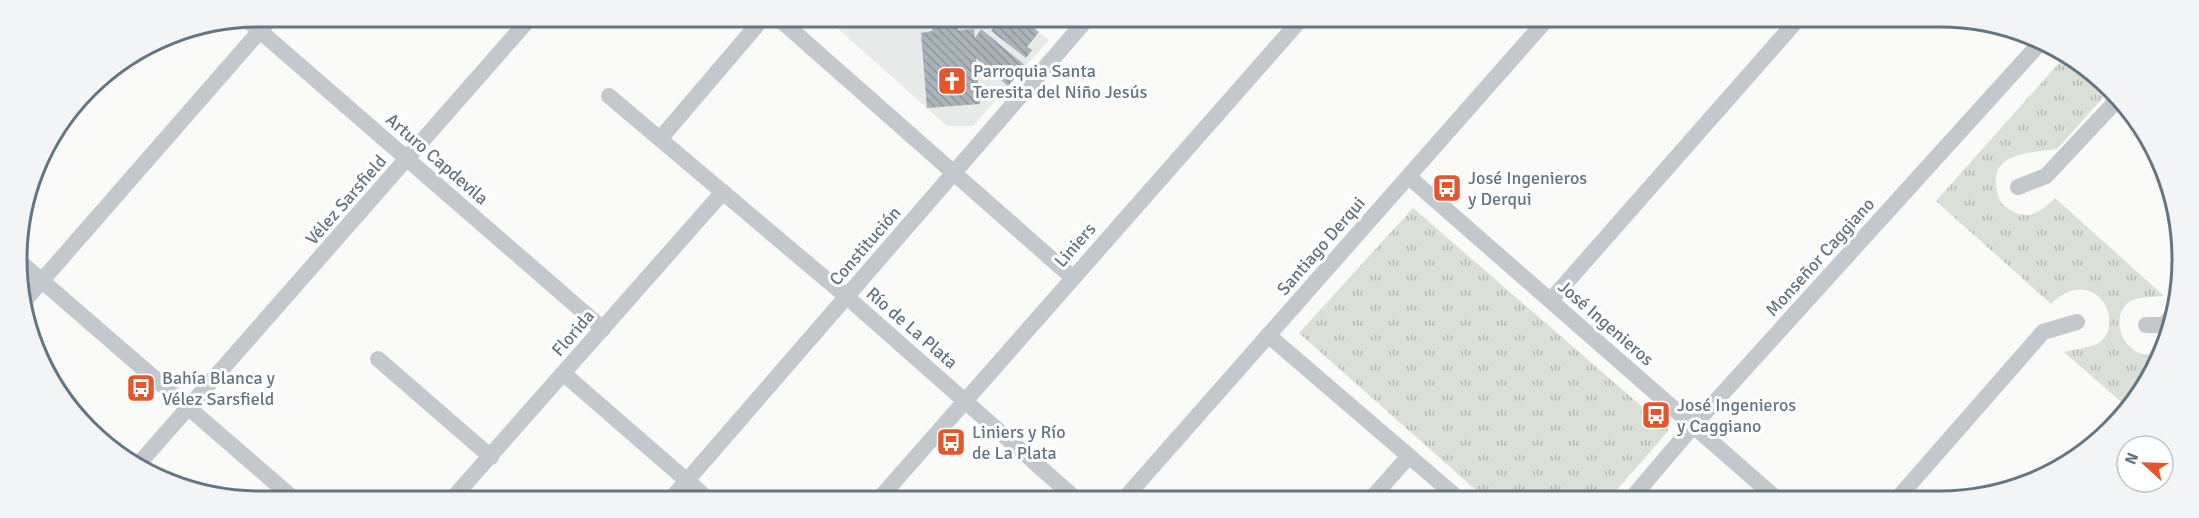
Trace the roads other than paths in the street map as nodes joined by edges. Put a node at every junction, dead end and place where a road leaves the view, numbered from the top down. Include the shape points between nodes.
1 (255, 27) edge
2 (263, 27) edge
3 (522, 27) edge
4 (755, 27) edge
5 (788, 27) edge
6 (1080, 27) edge
7 (1294, 27) edge
8 (1540, 27) edge
9 (1791, 27) edge
10 (260, 31) junction
11 (2036, 48) edge
12 (609, 96) dead end
13 (2113, 105) edge
14 (660, 139) junction
15 (407, 159) junction
16 (954, 173) junction
17 (1408, 177) junction
18 (2018, 187) dead end
19 (723, 192) junction
20 (27, 267) edge
21 (1072, 278) junction
22 (42, 280) junction
23 (30, 294) edge
24 (847, 297) junction
25 (1551, 300) junction
26 (2076, 322) dead end
27 (2162, 325) edge
28 (2146, 326) dead end
29 (603, 329) junction
30 (1268, 336) junction
31 (378, 359) dead end
32 (564, 374) junction
33 (964, 401) junction
34 (188, 408) junction
35 (1694, 425) junction
36 (1409, 456) junction
37 (491, 457) junction
38 (142, 460) edge
39 (687, 481) junction
40 (285, 491) edge
41 (459, 491) edge
42 (678, 491) edge
43 (699, 491) edge
44 (886, 491) edge
45 (1067, 491) edge
46 (1131, 491) edge
47 (1379, 491) edge
48 (1449, 491) edge
49 (1639, 491) edge
50 (1767, 491) edge
51 (1905, 491) edge

1 - 10 street, Arturo Capdevila
2 - 10 street
3 - 15 street, Vélez Sarsfield
4 - 14 street
5 - 16 street
6 - 16 street, Constitución
7 - 21 street, Liniers
8 - 17 street, Santiago Derqui
9 - 25 street
10 - 15 street, Arturo Capdevila
10 - 22 street
11 - 35 street, Monseñor Caggiano
12 - 14 street, Río de La Plata
13 - 18 street via 2046,176
14 - 19 street, Río de La Plata
15 - 29 street, Arturo Capdevila
15 - 34 street, Vélez Sarsfield
16 - 21 street
16 - 24 street, Constitución
17 - 25 street, José Ingenieros
17 - 30 street, Santiago Derqui
19 - 24 street, Río de La Plata
19 - 29 street, Florida
20 - 22 street
21 - 33 street, Liniers
22 - 23 street
22 - 34 street
24 - 33 street, Río de La Plata
24 - 39 street, Constitución
25 - 35 street, José Ingenieros
26 - 51 street via 2043,332
27 - 28 street
29 - 32 street, Florida
30 - 36 street
30 - 46 street, Santiago Derqui
31 - 37 street
32 - 37 street, Florida
32 - 39 street
33 - 44 street, Liniers
33 - 45 street, Río de La Plata
34 - 38 street, Vélez Sarsfield
34 - 40 street
35 - 49 street, Monseñor Caggiano
35 - 50 street, José Ingenieros
36 - 47 street
36 - 48 street
37 - 41 street, Florida
39 - 42 street, Constitución
39 - 43 street

